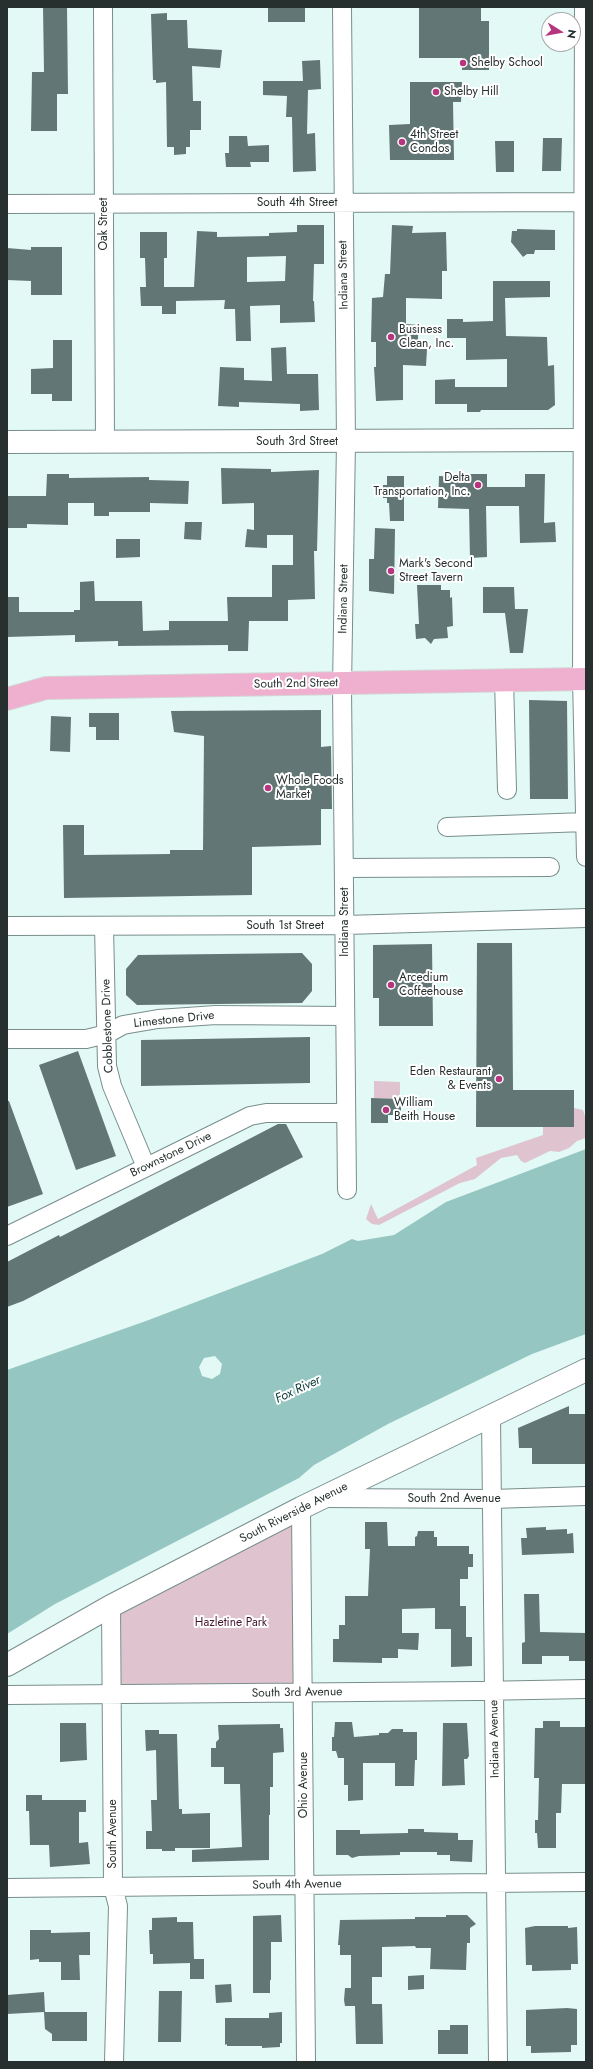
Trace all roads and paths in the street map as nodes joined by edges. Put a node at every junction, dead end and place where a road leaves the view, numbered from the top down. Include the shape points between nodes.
1 (103, 7) edge
2 (342, 7) edge
3 (584, 7) edge
4 (585, 202) edge
5 (104, 203) junction
6 (343, 203) junction
7 (7, 204) edge
8 (585, 440) edge
9 (7, 442) edge
10 (105, 442) junction
11 (346, 442) junction
12 (584, 679) edge
13 (504, 680) junction
14 (342, 683) junction
15 (7, 699) edge
16 (507, 790) dead end
17 (585, 822) edge
18 (447, 827) dead end
19 (586, 857) edge
20 (550, 867) dead end
21 (345, 868) junction
22 (586, 918) edge
23 (7, 926) edge
24 (104, 926) junction
25 (345, 926) junction
26 (345, 1016) junction
27 (108, 1034) junction
28 (7, 1039) edge
29 (345, 1113) junction
30 (146, 1168) junction
31 (347, 1190) dead end
32 (7, 1236) edge
33 (586, 1370) edge
34 (491, 1416) junction
35 (586, 1496) edge
36 (322, 1498) junction
37 (492, 1499) junction
38 (301, 1508) junction
39 (111, 1606) junction
40 (7, 1665) edge
41 (586, 1689) edge
42 (494, 1691) junction
43 (303, 1693) junction
44 (7, 1694) edge
45 (112, 1695) junction
46 (586, 1882) edge
47 (496, 1883) junction
48 (304, 1885) junction
49 (113, 1887) junction
50 (7, 1888) edge
51 (114, 2062) edge
52 (306, 2062) edge
53 (498, 2062) edge

1 - 5 street, Oak Street
2 - 6 street, Indiana Street
3 - 4 street
4 - 6 street, South 4th Street
4 - 8 street
5 - 6 street, South 4th Street
5 - 7 street, South 4th Street
5 - 10 street, Oak Street
6 - 11 street, Indiana Street
8 - 11 street, South 3rd Street
8 - 12 street
9 - 10 street, South 3rd Street
10 - 11 street, South 3rd Street
11 - 14 street, Indiana Street
12 - 13 main road, South 2nd Street
12 - 17 street
13 - 14 main road, South 2nd Street
13 - 16 street
14 - 15 main road, South 2nd Street via 46,688
14 - 21 street, Indiana Street
17 - 18 street
17 - 19 street
20 - 21 street
21 - 25 street, Indiana Street
22 - 25 street, South 1st Street
23 - 24 street, South 1st Street
24 - 25 street, South 1st Street
24 - 27 street, Cobblestone Drive
25 - 26 street, Indiana Street
26 - 27 street, Limestone Drive via 216,1015 123,1025
26 - 29 street, Indiana Street
27 - 28 street, Limestone Drive via 86,1039
27 - 30 street, Cobblestone Drive via 107,1066 112,1086
29 - 30 street, Brownstone Drive via 266,1113 250,1116
29 - 31 street, Indiana Street
30 - 32 street, Brownstone Drive
33 - 34 street, South Riverside Avenue
34 - 36 street, South Riverside Avenue
34 - 37 street, Indiana Avenue
35 - 37 street, South 2nd Avenue
36 - 37 street, South 2nd Avenue
36 - 38 street, South Riverside Avenue
37 - 42 street, Indiana Avenue
38 - 39 street, South Riverside Avenue
38 - 43 street, Ohio Avenue
39 - 40 street, South Riverside Avenue
39 - 45 street, South Avenue
41 - 42 street, South 3rd Avenue
42 - 43 street, South 3rd Avenue
42 - 47 street, Indiana Avenue
43 - 45 street, South 3rd Avenue
43 - 48 street, Ohio Avenue
44 - 45 street, South 3rd Avenue
45 - 49 street, South Avenue
46 - 47 street, South 4th Avenue
47 - 48 street, South 4th Avenue
47 - 53 street, Indiana Avenue
48 - 49 street, South 4th Avenue
48 - 52 street, Ohio Avenue
49 - 50 street, South 4th Avenue
49 - 51 street, South Avenue via 118,1906

